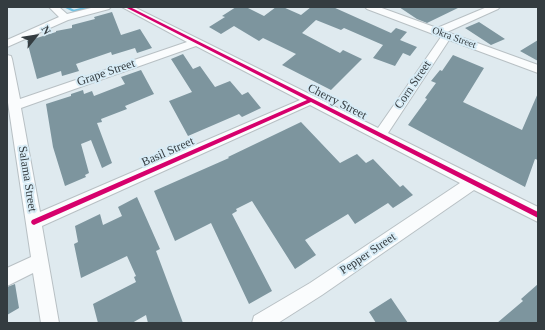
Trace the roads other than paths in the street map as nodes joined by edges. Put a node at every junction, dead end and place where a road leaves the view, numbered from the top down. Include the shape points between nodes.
1 (54, 7) edge
2 (106, 7) edge
3 (127, 7) edge
4 (370, 7) edge
5 (495, 7) edge
6 (65, 18) junction
7 (442, 33) junction
8 (197, 42) junction
9 (7, 44) edge
10 (7, 59) edge
11 (538, 69) edge
12 (311, 100) junction
13 (16, 105) junction
14 (380, 135) junction
15 (473, 182) junction
16 (538, 215) edge
17 (34, 222) junction
18 (40, 261) junction
19 (7, 277) edge
20 (50, 323) edge
21 (261, 323) edge

1 - 6 street
2 - 6 street
3 - 8 street, Cherry Street
4 - 7 street, Okra Street
5 - 7 street
6 - 9 street
7 - 11 street, Okra Street
7 - 14 street, Corn Street
8 - 12 street, Cherry Street
8 - 13 street, Grape Street
10 - 13 street, Salama Street
12 - 14 street, Cherry Street
12 - 17 street, Basil Street
13 - 17 street, Salama Street
14 - 15 street, Cherry Street
15 - 16 street, Cherry Street
15 - 21 street, Pepper Street via 316,289
17 - 18 street, Salama Street
18 - 19 street
18 - 20 street, Salama Street

